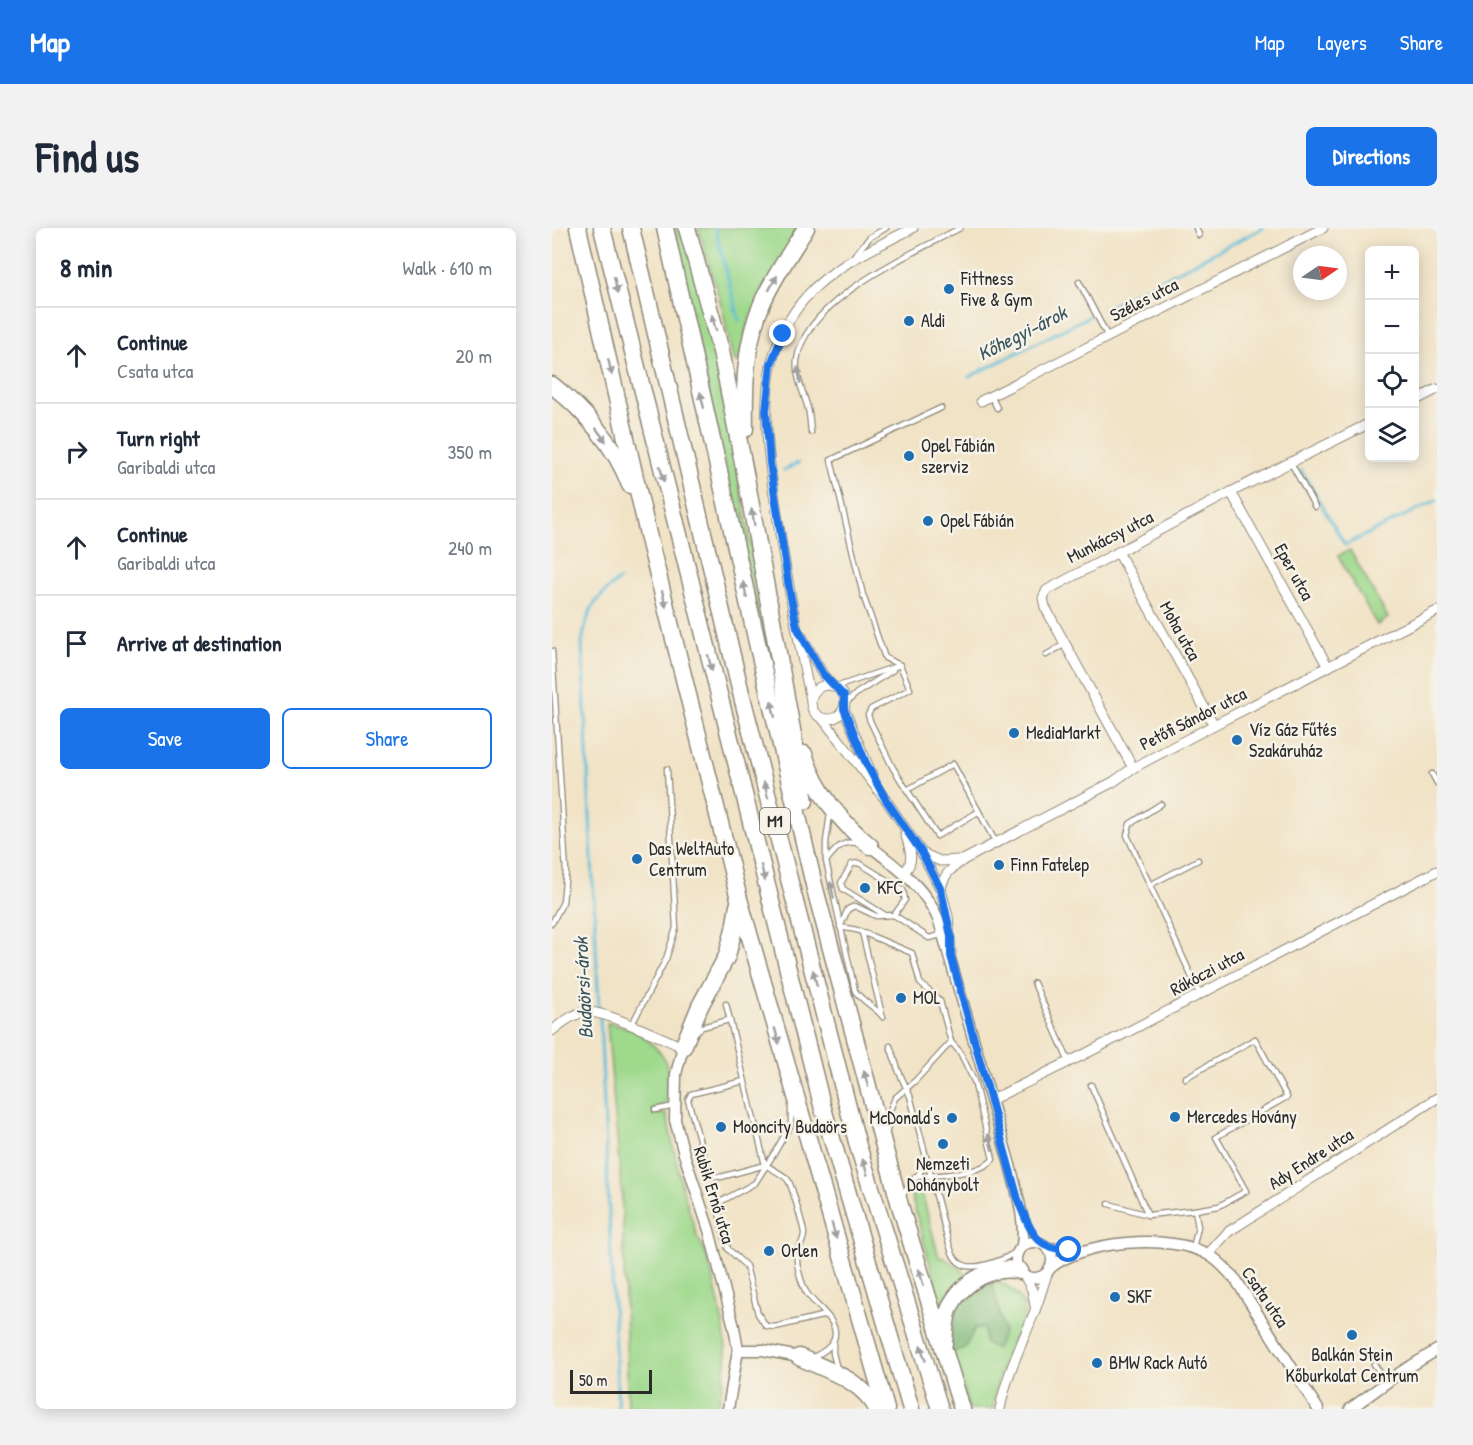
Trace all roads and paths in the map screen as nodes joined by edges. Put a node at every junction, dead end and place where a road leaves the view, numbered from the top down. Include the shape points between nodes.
1 (578, 228) edge
2 (602, 228) edge
3 (631, 228) edge
4 (665, 228) edge
5 (687, 228) edge
6 (806, 228) edge
7 (886, 228) edge
8 (913, 228) edge
9 (960, 228) edge
10 (1196, 228) edge
11 (1299, 228) edge
12 (1323, 228) edge
13 (1199, 235) dead end
14 (1304, 238) junction
15 (848, 263) junction
16 (1079, 282) dead end
17 (1108, 337) junction
18 (552, 386) edge
19 (1437, 389) edge
20 (991, 396) junction
21 (1419, 398) edge
22 (981, 401) dead end
23 (941, 408) dead end
24 (997, 408) dead end
25 (1365, 426) edge
26 (811, 432) dead end
27 (1291, 463) junction
28 (747, 483) junction
29 (1231, 492) junction
30 (1315, 507) dead end
31 (650, 543) junction
32 (1118, 552) junction
33 (1437, 611) edge
34 (797, 627) junction
35 (1065, 645) junction
36 (552, 651) edge
37 (1046, 655) dead end
38 (900, 665) junction
39 (1328, 667) junction
40 (834, 687) junction
41 (787, 699) junction
42 (811, 700) junction
43 (844, 706) junction
44 (822, 718) junction
45 (1214, 725) junction
46 (1133, 768) junction
47 (667, 769) dead end
48 (1432, 774) dead end
49 (1437, 783) edge
50 (908, 790) junction
51 (886, 800) junction
52 (1161, 804) dead end
53 (829, 806) junction
54 (978, 812) junction
55 (902, 825) junction
56 (996, 843) junction
57 (870, 846) junction
58 (922, 853) junction
59 (965, 859) junction
60 (1198, 860) dead end
61 (826, 861) junction
62 (1437, 871) edge
63 (904, 872) junction
64 (1150, 885) junction
65 (941, 890) junction
66 (739, 899) junction
67 (885, 915) junction
68 (894, 915) junction
69 (552, 923) edge
70 (840, 927) junction
71 (862, 932) junction
72 (944, 934) junction
73 (951, 956) junction
74 (838, 970) junction
75 (1034, 983) dead end
76 (1200, 995) junction
77 (726, 1004) dead end
78 (729, 1020) junction
79 (632, 1026) junction
80 (552, 1031) edge
81 (951, 1042) junction
82 (890, 1046) dead end
83 (682, 1047) junction
84 (1069, 1062) junction
85 (788, 1074) junction
86 (1185, 1078) dead end
87 (744, 1081) junction
88 (1091, 1085) dead end
89 (907, 1088) junction
90 (1437, 1098) edge
91 (991, 1100) junction
92 (675, 1106) junction
93 (655, 1110) dead end
94 (886, 1156) junction
95 (926, 1159) junction
96 (765, 1165) junction
97 (931, 1176) junction
98 (915, 1177) junction
99 (898, 1202) junction
100 (1019, 1203) junction
101 (1109, 1204) dead end
102 (1195, 1210) junction
103 (1148, 1215) junction
104 (1043, 1245) junction
105 (1020, 1247) junction
106 (1193, 1248) junction
107 (1085, 1251) junction
108 (1208, 1254) junction
109 (1049, 1269) junction
110 (1022, 1273) junction
111 (1035, 1312) junction
112 (826, 1315) junction
113 (833, 1342) junction
114 (738, 1350) junction
115 (1437, 1350) edge
116 (944, 1353) junction
117 (799, 1358) junction
118 (1374, 1364) dead end
119 (841, 1377) junction
120 (1387, 1383) junction
121 (728, 1409) edge
122 (877, 1409) edge
123 (886, 1409) edge
124 (911, 1409) edge
125 (940, 1409) edge
126 (962, 1409) edge
127 (1000, 1409) edge
128 (1318, 1409) edge
129 (1350, 1409) edge

1 -> 31 highway
2 -> 124 highway, M1 via 822,1106
125 -> 3 highway, M1 via 852,1123 740,689
74 -> 4 highway via 814,889
28 -> 5 highway via 721,351
28 -> 6 highway via 744,392 749,344 763,301
7 - 15 lane via 870,237
8 - 15 street
26 -> 9 lane via 797,359 812,325 823,311 867,278
10 - 13 lane
11 - 14 street
12 - 14 street, Széles utca
14 - 17 street, Széles utca
15 - 34 street via 809,293 793,315 775,353 767,392 770,463
16 - 17 lane
17 - 20 street, Széles utca
18 -> 31 highway via 588,419 617,458
19 - 21 street
20 - 22 street, Széles utca
20 - 24 lane
23 - 38 lane via 831,460 863,595 885,658
25 - 27 street, Munkácsy utca
27 - 29 street, Munkácsy utca
27 - 30 lane
41 -> 28 highway
29 - 32 street, Munkácsy utca
29 - 39 street, Eper utca
31 -> 66 highway
32 - 35 street, Munkácsy utca via 1047,590 1043,597
32 - 45 street, Moha utca
33 - 39 street, Petőfi Sándor utca
34 - 40 street
34 - 42 street
35 - 37 lane
35 - 46 street, Munkácsy utca
36 - 69 lane via 566,871 563,902
38 - 40 lane
38 - 43 lane
38 - 50 lane via 910,689 871,709 868,715
39 - 45 street, Petőfi Sándor utca
40 - 42 street via 819,688
40 - 43 street via 844,696
41 - 53 highway via 808,766
41 - 74 highway
42 - 44 street via 812,709
43 - 44 street via 835,718
43 - 51 street via 866,763
44 - 51 street
45 - 46 street, Petőfi Sándor utca
46 - 56 street, Petőfi Sándor utca
47 - 79 lane via 676,928 666,959
48 - 49 lane
50 - 54 lane via 937,836
50 - 54 lane via 953,764
51 - 55 street
52 - 64 lane via 1128,829
53 - 57 highway
53 - 61 lane
54 - 56 lane
55 - 58 street
55 - 63 street via 911,856
56 - 59 street, Petőfi Sándor utca
57 - 61 lane via 849,841
57 - 63 street
58 - 59 street, Petőfi Sándor utca via 940,861
58 - 65 street
59 - 65 street, Petőfi Sándor utca via 946,873
60 - 64 lane
70 -> 61 lane
62 - 76 street, Rákóczi utca
63 - 72 street via 933,906
64 - 76 lane
65 - 73 street
66 - 83 highway via 727,956
66 -> 85 highway
67 - 68 lane
67 - 68 lane via 843,889 841,883 852,864 859,862 903,890 905,900
67 - 70 lane via 876,916 855,906 848,909
68 - 72 lane via 929,938
70 - 71 lane
70 - 71 lane via 855,991 883,1017
71 - 81 lane via 912,953 920,983 940,1001
72 - 73 street
73 - 91 street
94 -> 74 highway
75 - 84 lane
76 - 84 street, Rákóczi utca
77 - 78 lane
78 - 83 lane via 702,1027
78 - 87 lane
79 - 80 street via 591,1012 573,1016
79 - 83 street
81 - 89 lane
97 -> 81 lane via 987,1166 993,1159 974,1082
82 - 89 lane
83 - 92 street, Rubik Ernő utca
84 - 91 street, Rákóczi utca
85 - 96 lane via 790,1124
85 -> 123 highway
86 - 102 lane via 1255,1039 1287,1097 1216,1137 1246,1191 1219,1206
87 - 96 lane
87 - 96 lane via 691,1094 688,1100 706,1164 714,1176
88 - 103 lane
89 - 94 lane via 895,1098 890,1110
89 - 95 lane
90 - 108 street, Ady Endre utca via 1228,1232
91 - 100 street
92 - 93 lane
92 - 114 street, Rubik Ernő utca via 679,1137 709,1230
94 - 99 highway
95 - 97 lane
95 - 98 lane
96 - 112 lane via 788,1180 804,1233 797,1260 805,1289
96 - 112 lane via 755,1183 720,1202 728,1249 746,1266 758,1314 766,1326
97 - 98 lane
97 - 105 lane via 947,1238 960,1264 975,1267 1007,1257
98 - 99 lane
116 -> 99 highway
100 - 104 street
100 - 105 street via 1023,1235
101 - 103 lane
102 - 103 lane
102 - 106 lane via 1198,1227
104 - 105 street via 1033,1241
104 - 107 street, Csata utca
104 - 109 street via 1052,1258
105 - 110 street via 1016,1261
106 - 107 street, Csata utca via 1145,1243
106 - 108 street, Csata utca
107 - 109 street, Csata utca
108 - 128 street, Csata utca via 1236,1280
109 - 110 street via 1035,1278
109 - 111 street
110 - 111 street via 1032,1290
110 - 116 highway via 1004,1269 986,1274 956,1297 946,1323
111 - 127 street via 1013,1360
112 - 113 lane via 835,1334
113 - 117 lane via 818,1355
113 - 119 lane
114 - 117 street via 763,1350
114 - 121 street, Rubik Ernő utca
115 - 120 street
116 - 126 highway
117 - 119 highway
118 - 120 lane
119 - 122 highway via 860,1388
120 - 129 street

